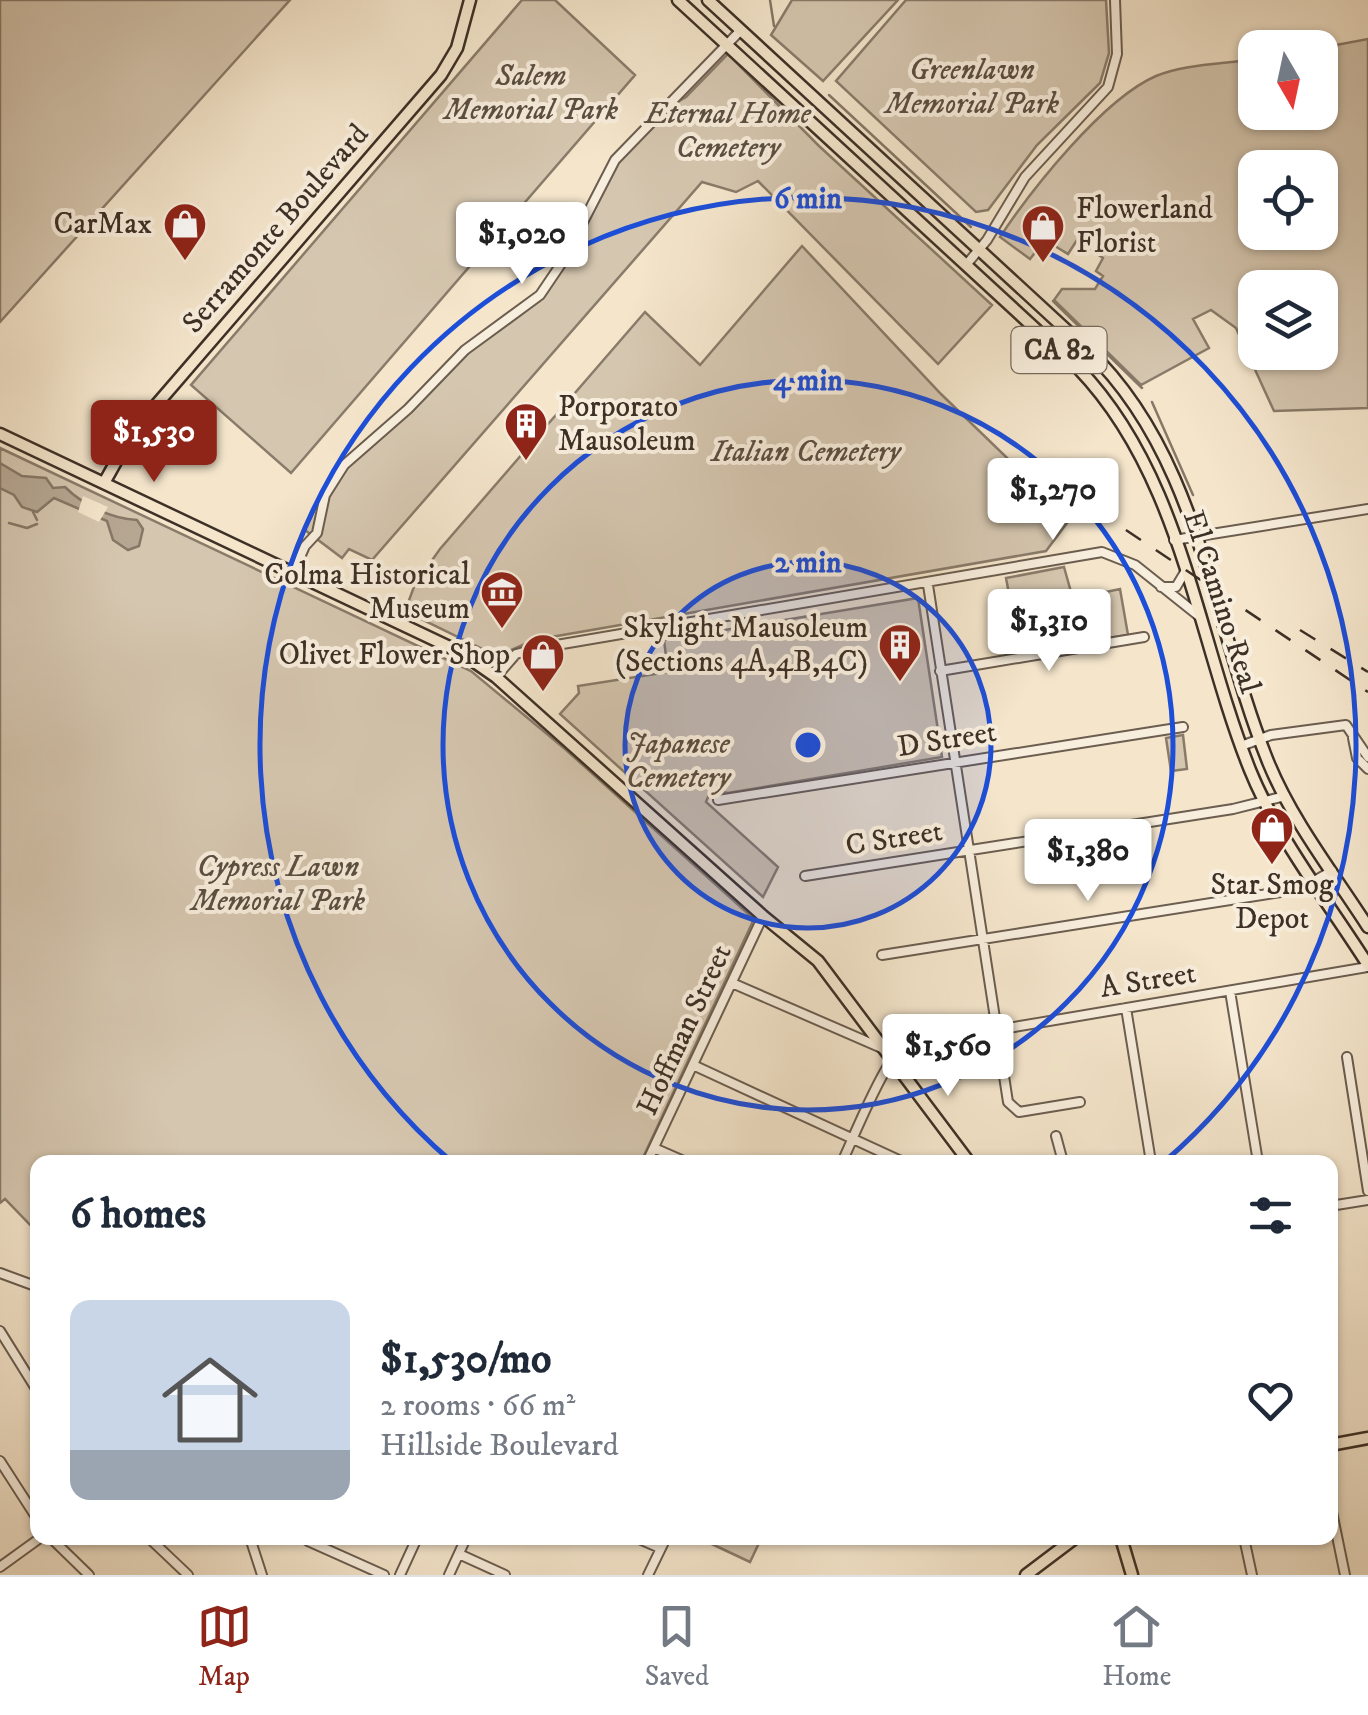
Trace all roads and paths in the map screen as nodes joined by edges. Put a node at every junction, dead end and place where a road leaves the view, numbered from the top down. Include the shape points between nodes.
1 (470, 0) edge
2 (678, 0) edge
3 (708, 0) edge
4 (1115, 0) edge
5 (741, 30) junction
6 (727, 45) junction
7 (980, 250) junction
8 (966, 265) junction
9 (0, 434) edge
10 (104, 483) junction
11 (1368, 509) edge
12 (1195, 537) junction
13 (1174, 540) junction
14 (1184, 572) junction
15 (293, 573) junction
16 (928, 585) junction
17 (1157, 585) junction
18 (1199, 616) junction
19 (1144, 637) dead end
20 (940, 671) junction
21 (496, 677) junction
22 (1183, 727) dead end
23 (1260, 738) junction
24 (1353, 738) junction
25 (1241, 746) junction
26 (1368, 757) edge
27 (954, 761) junction
28 (1368, 769) edge
29 (1285, 796) junction
30 (718, 800) dead end
31 (1265, 802) junction
32 (969, 850) junction
33 (1332, 871) junction
34 (806, 876) dead end
35 (1314, 881) junction
36 (763, 916) junction
37 (1368, 927) edge
38 (983, 940) junction
39 (882, 955) dead end
40 (1368, 966) edge
41 (732, 983) junction
42 (1230, 990) junction
43 (1126, 1008) junction
44 (997, 1031) junction
45 (884, 1049) junction
46 (1348, 1057) dead end
47 (892, 1059) junction
48 (693, 1065) junction
49 (1080, 1102) dead end
50 (1056, 1136) dead end
51 (853, 1139) junction
52 (654, 1148) junction
53 (651, 1155) edge
54 (670, 1155) edge
55 (845, 1155) edge
56 (888, 1155) edge
57 (964, 1155) edge
58 (1061, 1155) edge
59 (1149, 1155) edge
60 (1257, 1155) edge
61 (1368, 1191) edge
62 (1368, 1200) edge
63 (1338, 1205) edge
64 (0, 1273) edge
65 (30, 1284) edge
66 (0, 1331) edge
67 (30, 1379) edge
68 (1368, 1438) edge
69 (1338, 1443) edge
70 (0, 1460) edge
71 (30, 1507) edge
72 (1338, 1541) edge
73 (31, 1545) edge
74 (57, 1545) edge
75 (156, 1545) edge
76 (252, 1545) edge
77 (317, 1545) edge
78 (414, 1545) edge
79 (463, 1545) edge
80 (653, 1545) edge
81 (662, 1545) edge
82 (1066, 1545) edge
83 (1122, 1545) edge
84 (1246, 1545) edge
85 (660, 1548) junction
86 (459, 1554) junction
87 (0, 1568) edge
88 (89, 1575) edge
89 (188, 1575) edge
90 (262, 1575) edge
91 (384, 1575) edge
92 (400, 1575) edge
93 (450, 1575) edge
94 (505, 1575) edge
95 (648, 1575) edge
96 (1026, 1575) edge
97 (1132, 1575) edge
98 (1252, 1575) edge
99 (1345, 1575) edge

1 - 10 main road, Serramonte Boulevard via 457,48 441,75 132,433
2 - 6 main road, El Camino Real / CA 82
3 - 5 main road, El Camino Real / CA 82
4 - 7 street via 1117,54 1108,87 1025,178
5 - 6 street
5 - 7 main road, El Camino Real / CA 82
6 - 8 main road, El Camino Real / CA 82
6 - 15 street via 609,168 540,295 465,350 344,466 321,502 317,533
7 - 8 street
7 - 12 main road, El Camino Real / CA 82 via 1126,392 1166,456
8 - 13 main road, El Camino Real / CA 82 via 1111,406 1146,462
9 - 10 main road
10 - 15 main road
11 - 12 street
12 - 13 street
12 - 23 main road, El Camino Real / CA 82
13 - 14 main road, El Camino Real / CA 82
14 - 17 street via 1172,589
14 - 18 main road, El Camino Real / CA 82
15 - 21 main road via 460,652
16 - 17 street via 1111,552
16 - 20 street
16 - 21 street via 539,648 516,654
17 - 18 street
18 - 25 main road, El Camino Real / CA 82
19 - 20 street
20 - 27 street
21 - 36 main road
22 - 27 street, D Street
23 - 24 street via 1346,725
23 - 25 street
23 - 29 main road, El Camino Real / CA 82
24 - 26 street
24 - 28 street
25 - 31 main road, El Camino Real / CA 82
27 - 30 street, D Street
27 - 32 street
29 - 31 street, C Street
29 - 33 main road, El Camino Real / CA 82
31 - 32 street, C Street
31 - 35 main road, El Camino Real / CA 82
32 - 34 street, C Street
32 - 38 street
33 - 35 street
33 - 37 main road, El Camino Real / CA 82
35 - 38 street via 1300,889
35 - 40 main road, El Camino Real / CA 82
36 - 41 street, Hoffman Street
36 - 45 main road via 809,951
38 - 39 street
38 - 44 street
40 - 42 street, A Street
41 - 45 street
41 - 48 street, Hoffman Street
42 - 43 street, A Street
42 - 60 street
43 - 44 street, A Street
43 - 59 street
44 - 47 street, A Street via 961,1036 920,1029
44 - 49 street via 1012,1109
45 - 47 main road
46 - 61 street
47 - 51 street
47 - 57 main road
48 - 51 street
48 - 52 street, Hoffman Street
50 - 58 street
51 - 55 street
51 - 56 street
52 - 53 street, Hoffman Street
52 - 54 street
62 - 63 street
64 - 65 street
66 - 67 street
68 - 69 main road
70 - 71 street
72 - 99 street
73 - 87 street
74 - 88 street
75 - 89 street
76 - 90 street
77 - 91 street
78 - 92 street
79 - 86 street
80 - 85 street
81 - 85 street
82 - 96 main road
83 - 97 main road
84 - 98 street
85 - 95 street
86 - 93 street
86 - 94 street

